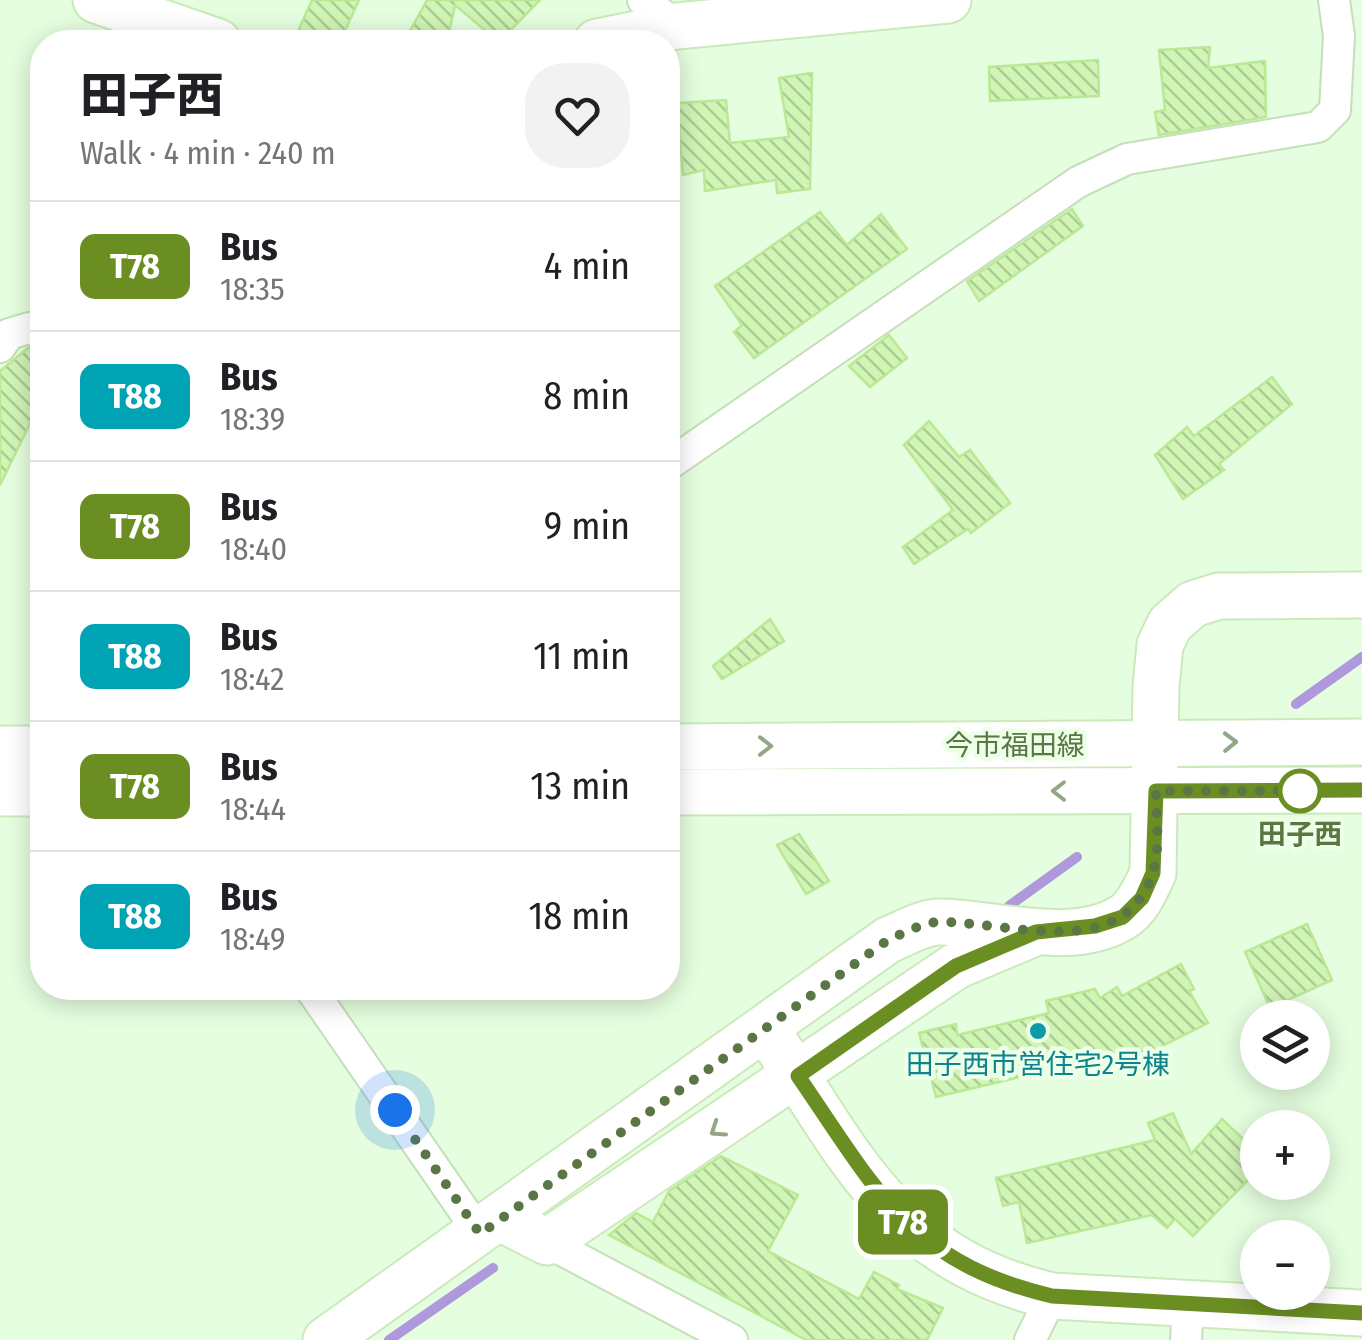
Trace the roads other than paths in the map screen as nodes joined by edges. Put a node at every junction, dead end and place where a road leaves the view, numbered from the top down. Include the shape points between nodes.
1 (96, 0) edge
2 (1334, 0) edge
3 (926, 1) edge
4 (660, 13) edge
5 (183, 30) edge
6 (622, 30) edge
7 (30, 328) edge
8 (0, 347) edge
9 (680, 457) edge
10 (1362, 596) edge
11 (1362, 742) edge
12 (1156, 744) junction
13 (680, 747) edge
14 (0, 749) edge
15 (30, 749) edge
16 (1362, 790) edge
17 (1156, 791) junction
18 (680, 792) edge
19 (0, 793) edge
20 (30, 793) edge
21 (1036, 932) junction
22 (319, 1000) edge
23 (766, 1029) junction
24 (798, 1076) junction
25 (490, 1226) junction
26 (547, 1242) junction
27 (1052, 1296) junction
28 (1187, 1322) edge
29 (1337, 1322) edge
30 (326, 1340) edge
31 (732, 1340) edge
32 (1030, 1340) edge

1 - 5 street
2 - 9 street via 1335,110 1318,127 1127,159 1078,182
3 - 4 street
4 - 6 street
7 - 8 street via 10,334
10 - 12 street via 1219,596 1193,604 1170,624 1160,645
12 -> 11 street, 今市福田線
13 -> 12 street, 今市福田線
12 - 17 street
14 - 15 street
16 - 17 street, 今市福田線
17 -> 18 street, 今市福田線
17 - 21 street via 1153,873 1142,898 1109,922
19 - 20 street
21 - 23 street via 935,921 888,940
21 - 24 street via 956,966
22 - 25 street
23 - 24 street
23 - 25 street
24 -> 26 street
24 - 27 street via 877,1194 910,1230 1005,1285
25 - 26 street
25 - 30 street
26 - 31 street
27 - 28 street
27 - 32 street
28 - 29 street

